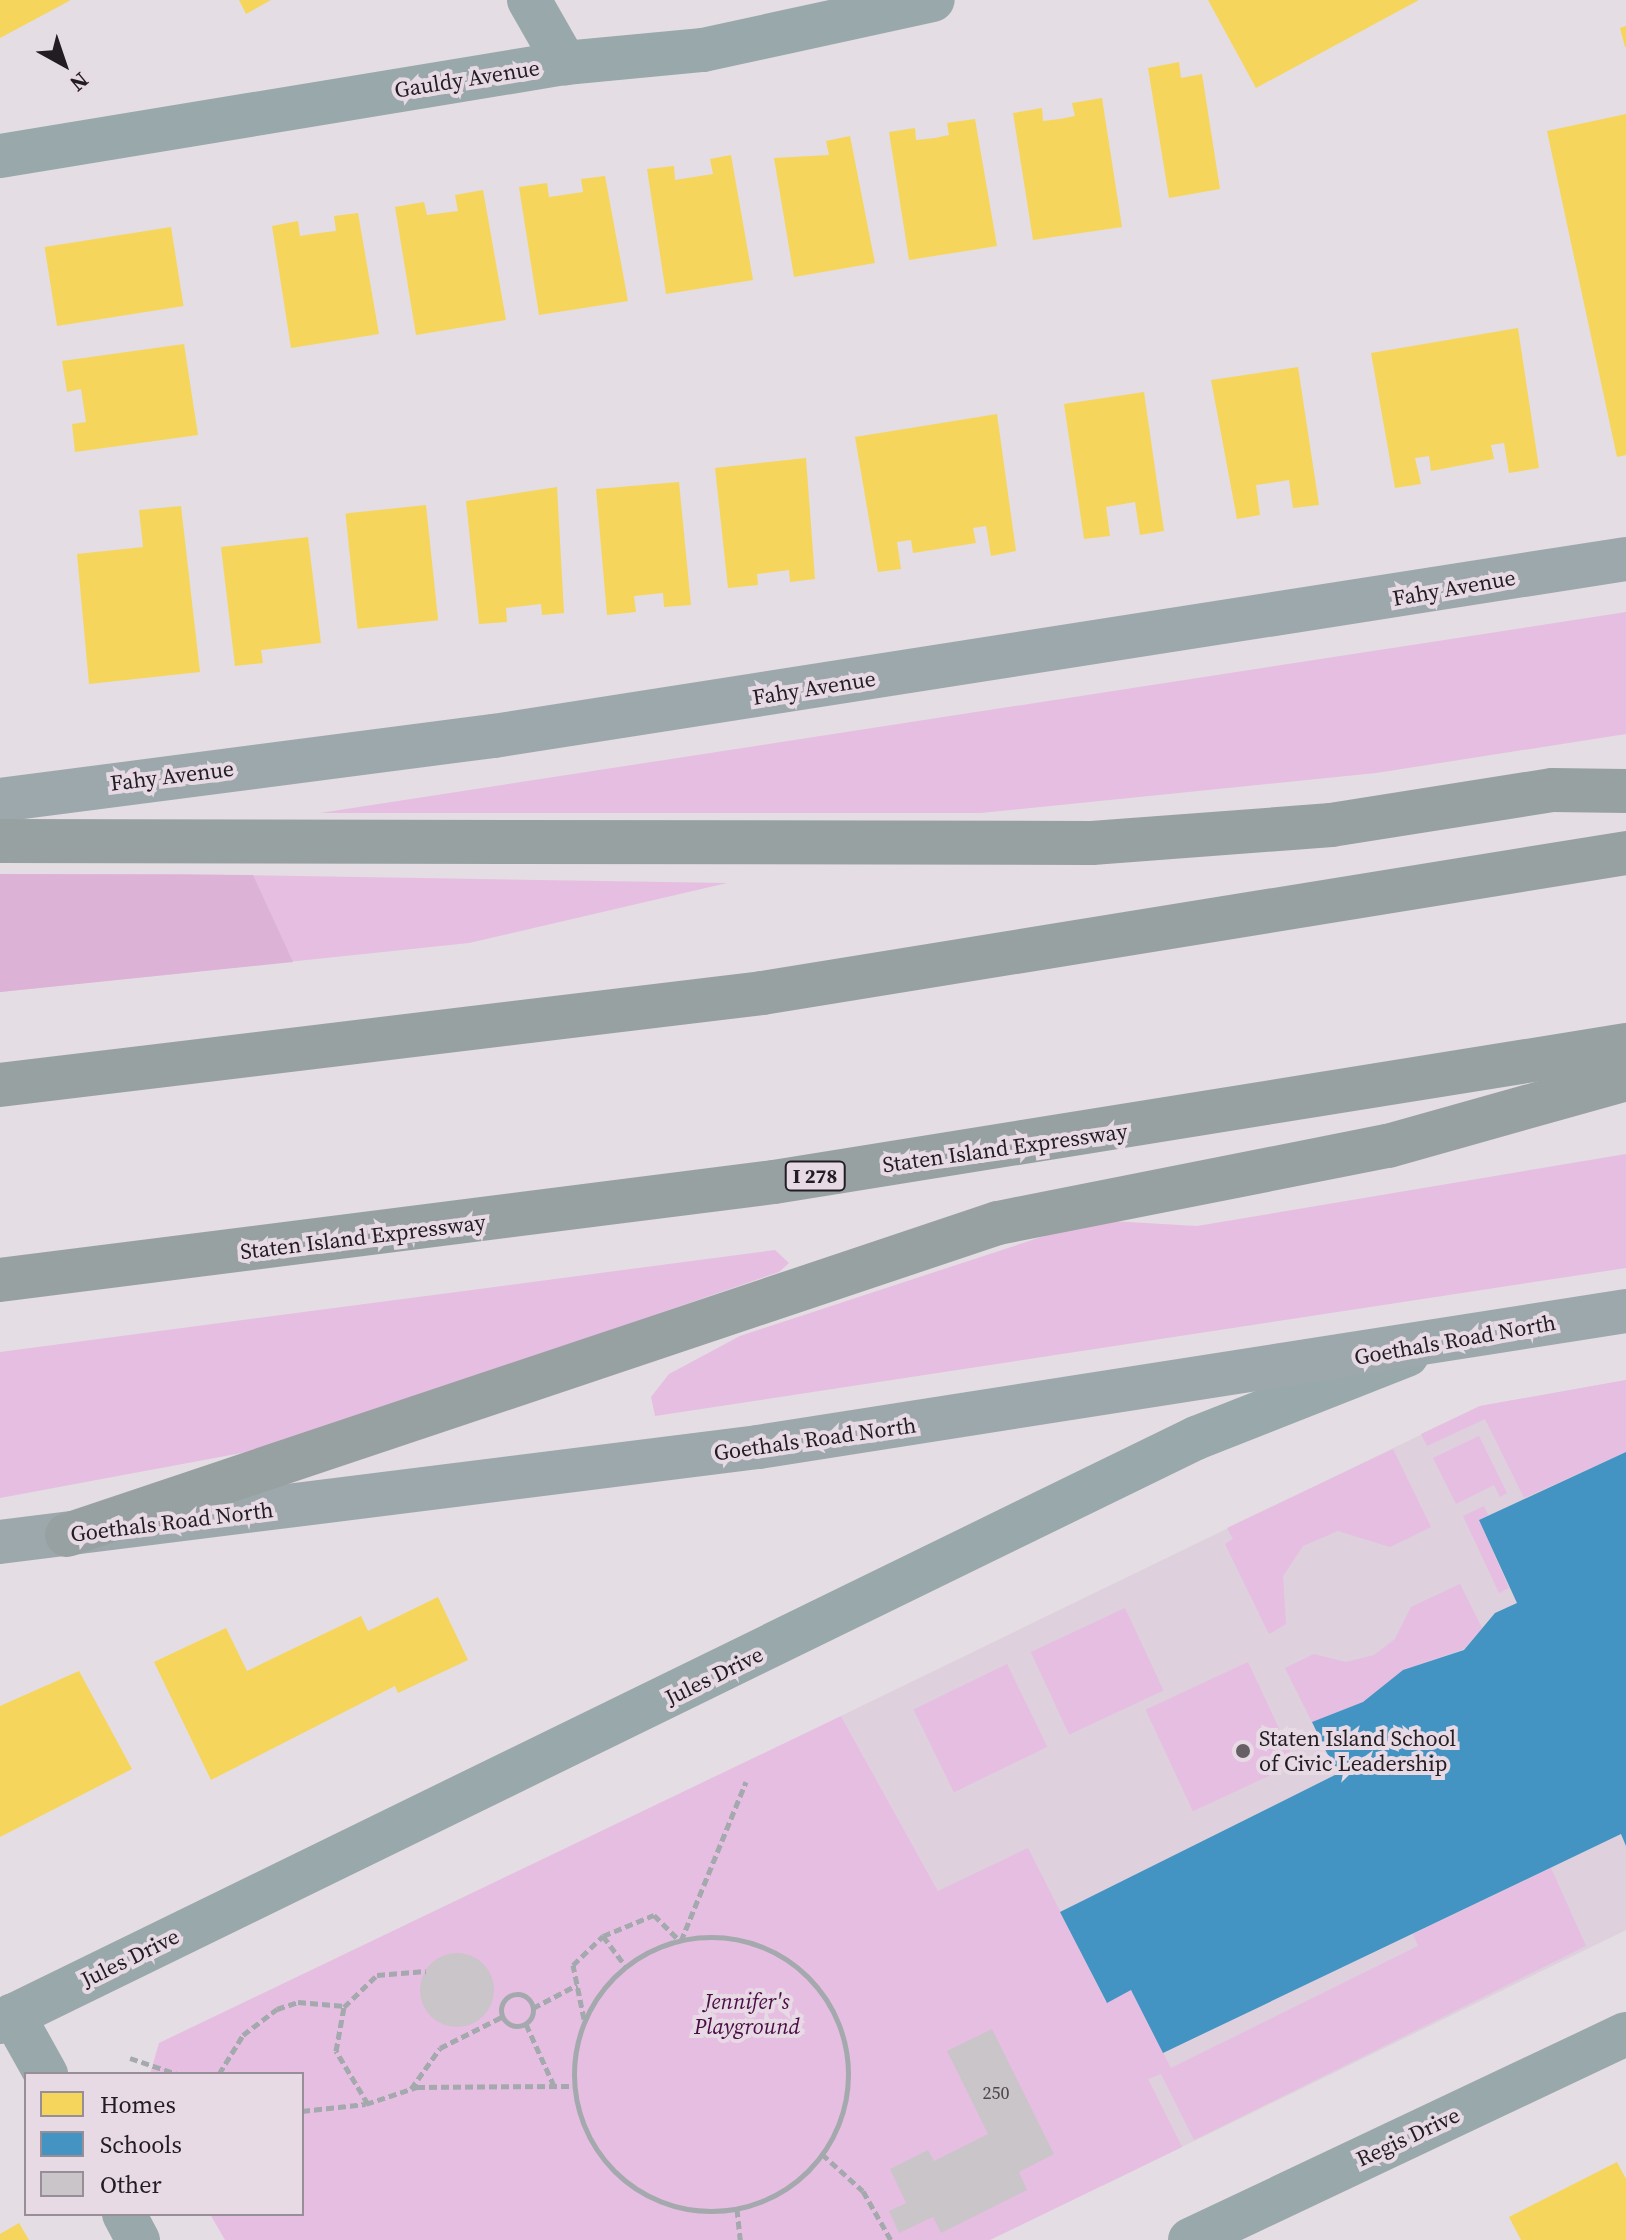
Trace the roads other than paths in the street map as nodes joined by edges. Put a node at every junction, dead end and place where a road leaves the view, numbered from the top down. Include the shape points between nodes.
1 (529, 0) edge
2 (933, 0) edge
3 (565, 63) junction
4 (0, 156) edge
5 (1626, 559) edge
6 (1626, 791) edge
7 (0, 800) edge
8 (0, 841) edge
9 (1626, 853) edge
10 (1626, 1045) edge
11 (1626, 1079) edge
12 (0, 1085) edge
13 (0, 1280) edge
14 (1626, 1311) edge
15 (1433, 1344) junction
16 (67, 1535) junction
17 (0, 1542) edge
18 (7, 2018) edge
19 (1626, 2034) edge
20 (45, 2072) edge
21 (125, 2216) edge
22 (138, 2240) edge
23 (1190, 2240) edge

1 - 3 street
2 - 3 street, Gauldy Avenue via 761,40
3 - 4 street, Gauldy Avenue
5 - 7 main road, Fahy Avenue via 494,736
6 - 8 highway via 1552,790 1331,825 1092,843
9 - 12 highway via 762,993
10 - 13 highway, Staten Island Expressway / I 278 via 805,1177
11 - 16 highway via 1388,1146 998,1223
14 - 15 main road, Goethals Road North
15 - 16 main road, Goethals Road North via 714,1453
15 - 18 street, Jules Drive via 1196,1438
16 - 17 main road, Goethals Road North
18 - 20 street
19 - 23 street, Regis Drive
21 - 22 street

